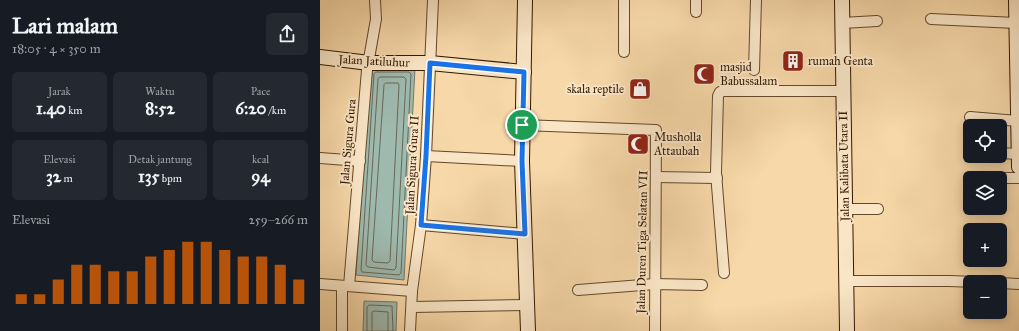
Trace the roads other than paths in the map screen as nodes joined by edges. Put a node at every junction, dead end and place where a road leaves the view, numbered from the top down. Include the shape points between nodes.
1 (376, 0) edge
2 (433, 0) edge
3 (525, 0) edge
4 (624, 0) edge
5 (696, 0) edge
6 (756, 0) edge
7 (842, 0) edge
8 (1016, 0) edge
9 (696, 12) dead end
10 (931, 19) dead end
11 (877, 22) dead end
12 (842, 23) junction
13 (1016, 23) junction
14 (624, 52) dead end
15 (320, 57) edge
16 (369, 63) junction
17 (430, 63) junction
18 (754, 70) dead end
19 (524, 72) junction
20 (843, 91) junction
21 (970, 117) dead end
22 (1018, 117) edge
23 (522, 125) junction
24 (1007, 153) edge
25 (1019, 154) edge
26 (426, 156) junction
27 (320, 158) edge
28 (360, 161) junction
29 (522, 161) junction
30 (1019, 167) edge
31 (656, 177) junction
32 (717, 178) junction
33 (1007, 178) edge
34 (1019, 178) edge
35 (845, 209) junction
36 (878, 209) dead end
37 (421, 225) junction
38 (525, 234) junction
39 (724, 273) dead end
40 (847, 281) junction
41 (963, 282) edge
42 (1007, 283) edge
43 (320, 284) edge
44 (655, 284) junction
45 (1019, 284) edge
46 (702, 285) dead end
47 (346, 286) junction
48 (578, 290) dead end
49 (412, 291) junction
50 (527, 305) junction
51 (412, 307) junction
52 (342, 331) edge
53 (410, 331) edge
54 (528, 331) edge
55 (655, 331) edge
56 (847, 331) edge

1 - 16 street, Jalan Sigura Gura via 376,19
2 - 17 street, Jalan Sigura Gura II
3 - 19 street
4 - 14 street
5 - 9 street
6 - 18 street
7 - 12 street, Jalan Kalibata Utara II
8 - 13 street
10 - 13 street
11 - 12 street
12 - 20 street, Jalan Kalibata Utara II
13 - 22 street
15 - 16 street, Jalan Jatiluhur
16 - 17 street, Jalan Jatiluhur
16 - 28 street, Jalan Sigura Gura
17 - 19 street, Jalan Jatiluhur
17 - 26 street, Jalan Sigura Gura II
19 - 23 street
20 - 32 street via 720,92
20 - 35 street, Jalan Kalibata Utara II
21 - 22 street
22 - 25 street
23 - 29 street
23 - 31 street, Jalan Duren Tiga Selatan VII via 656,130
24 - 25 street
25 - 30 street
26 - 29 street
26 - 37 street, Jalan Sigura Gura II
27 - 28 street
28 - 47 street, Jalan Sigura Gura
29 - 38 street
31 - 32 street
31 - 44 street, Jalan Duren Tiga Selatan VII
32 - 39 street
33 - 34 street
35 - 36 street
35 - 40 street, Jalan Kalibata Utara II
37 - 38 street
37 - 49 street, Jalan Sigura Gura II
38 - 50 street
40 - 41 street
40 - 56 street, Jalan Kalibata Utara II
42 - 45 street
43 - 47 street
44 - 46 street
44 - 48 street
44 - 55 street, Jalan Duren Tiga Selatan VII
47 - 49 street
47 - 52 street, Jalan Sigura Gura
49 - 51 street, Jalan Sigura Gura II
50 - 51 street
50 - 54 street
51 - 53 street, Jalan Sigura Gura II

